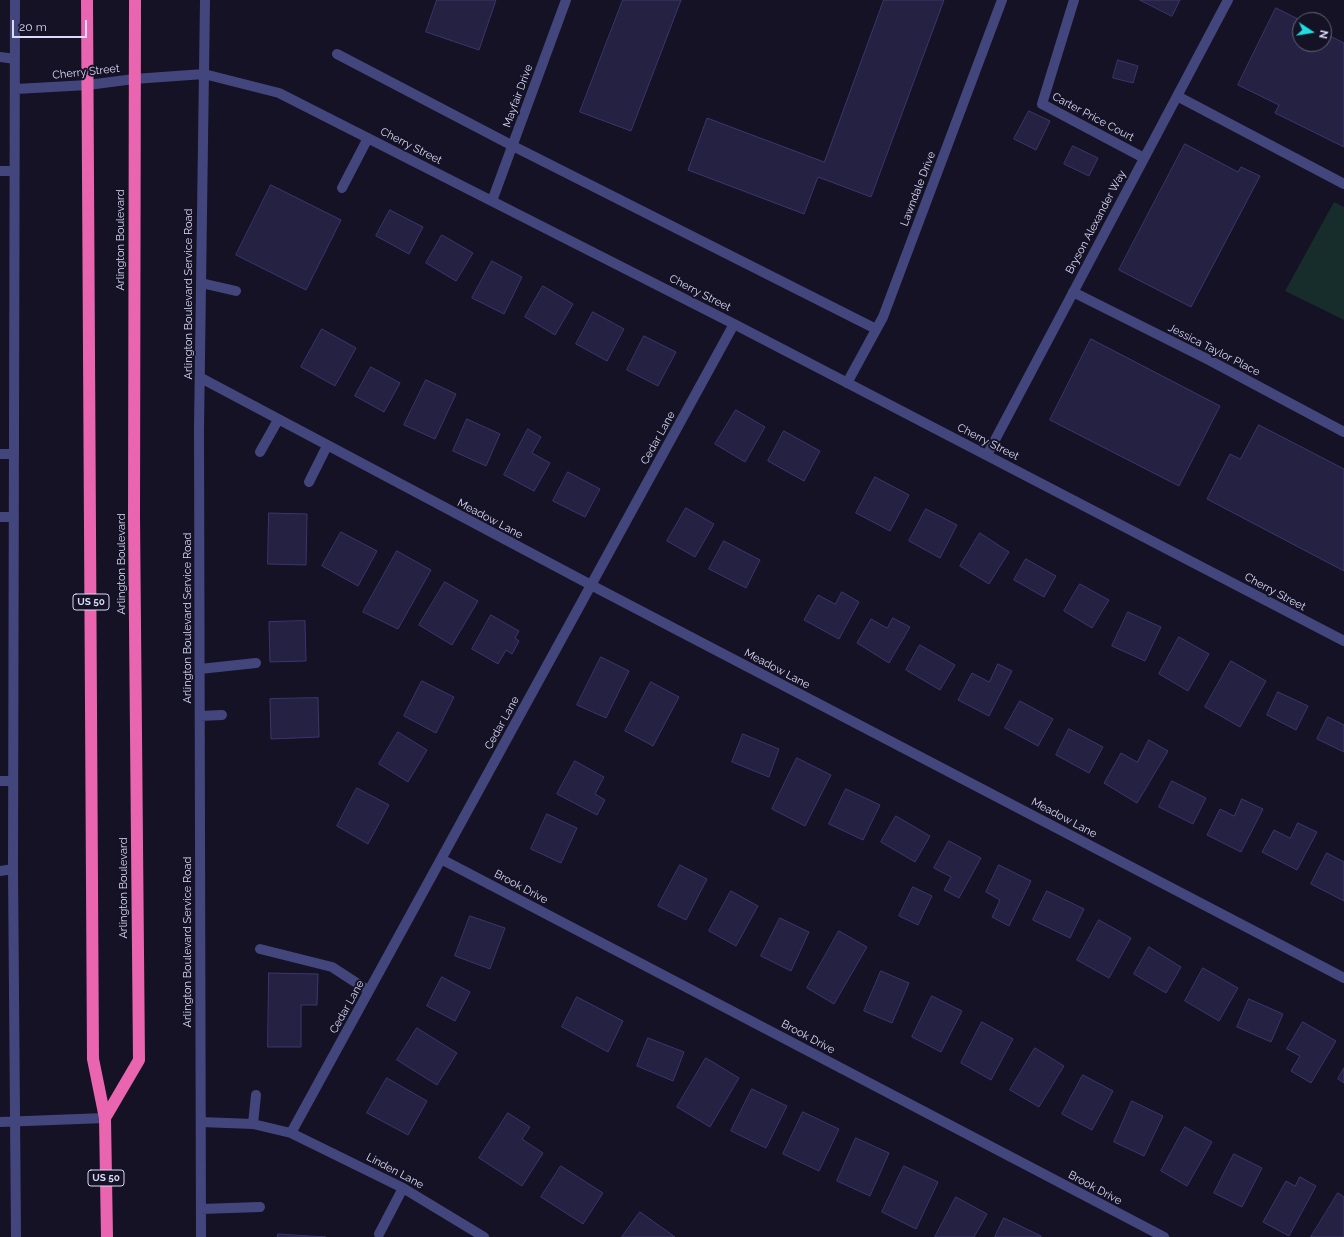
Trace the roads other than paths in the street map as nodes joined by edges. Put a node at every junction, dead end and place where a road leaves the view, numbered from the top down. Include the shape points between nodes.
1 (15, 0) edge
2 (88, 0) edge
3 (135, 0) edge
4 (205, 0) edge
5 (566, 0) edge
6 (1002, 0) edge
7 (1074, 0) edge
8 (1228, 0) edge
9 (337, 54) dead end
10 (0, 57) edge
11 (15, 59) junction
12 (204, 74) junction
13 (134, 79) junction
14 (88, 85) junction
15 (16, 89) junction
16 (1177, 96) junction
17 (368, 138) junction
18 (512, 146) junction
19 (1144, 158) junction
20 (0, 171) edge
21 (14, 171) junction
22 (1344, 184) edge
23 (342, 188) dead end
24 (492, 201) junction
25 (201, 283) junction
26 (236, 291) dead end
27 (1073, 292) junction
28 (734, 324) junction
29 (876, 329) junction
30 (200, 378) junction
31 (847, 382) junction
32 (278, 420) junction
33 (1344, 432) edge
34 (327, 446) junction
35 (260, 452) dead end
36 (0, 454) edge
37 (14, 454) junction
38 (987, 455) junction
39 (309, 482) dead end
40 (0, 517) edge
41 (14, 517) junction
42 (591, 585) junction
43 (1344, 641) edge
44 (256, 663) dead end
45 (200, 669) junction
46 (222, 715) dead end
47 (200, 716) junction
48 (0, 781) edge
49 (13, 781) junction
50 (441, 859) junction
51 (13, 869) junction
52 (0, 871) edge
53 (260, 949) dead end
54 (1344, 978) edge
55 (369, 991) junction
56 (256, 1095) dead end
57 (105, 1118) junction
58 (0, 1122) edge
59 (14, 1122) junction
60 (201, 1122) junction
61 (253, 1124) junction
62 (291, 1133) junction
63 (404, 1188) junction
64 (260, 1207) dead end
65 (201, 1208) junction
66 (379, 1234) dead end
67 (16, 1237) edge
68 (106, 1237) edge
69 (201, 1237) edge
70 (484, 1237) edge
71 (1164, 1237) edge

1 - 11 street
2 - 14 highway, US 50
3 - 13 highway, Arlington Boulevard
4 - 12 street, Arlington Boulevard Service Road
5 - 18 street, Mayfair Drive
6 - 29 street, Lawndale Drive via 883,317
7 - 19 street, Carter Price Court via 1042,104
8 - 16 street, Bryson Alexander Way
9 - 18 street
10 - 11 street
11 - 15 street
12 - 13 street, Cherry Street
12 - 17 street, Cherry Street via 279,93
12 - 25 street, Arlington Boulevard Service Road
13 - 14 street, Cherry Street
13 - 57 highway, Arlington Boulevard via 138,1060
14 - 15 street, Cherry Street
14 - 57 highway, US 50 via 93,1059
15 - 21 street
16 - 19 street, Bryson Alexander Way
16 - 22 street
17 - 23 street
17 - 24 street, Cherry Street
18 - 24 street, Mayfair Drive
18 - 29 street
19 - 27 street, Bryson Alexander Way
20 - 21 street
21 - 37 street
24 - 28 street, Cherry Street
25 - 26 street
25 - 30 street, Arlington Boulevard Service Road
27 - 33 street, Jessica Taylor Place via 1209,360
27 - 38 street, Bryson Alexander Way
28 - 31 street, Cherry Street
28 - 42 street, Cedar Lane
29 - 31 street, Lawndale Drive
30 - 32 street, Meadow Lane
30 - 45 street, Arlington Boulevard Service Road
31 - 38 street, Cherry Street
32 - 34 street, Meadow Lane
32 - 35 street
34 - 39 street
34 - 42 street, Meadow Lane
36 - 37 street
37 - 41 street
38 - 43 street, Cherry Street
40 - 41 street
41 - 49 street
42 - 50 street, Cedar Lane
42 - 54 street, Meadow Lane
44 - 45 street
45 - 47 street, Arlington Boulevard Service Road
46 - 47 street
47 - 60 street, Arlington Boulevard Service Road
48 - 49 street
49 - 51 street
50 - 55 street, Cedar Lane
50 - 71 street, Brook Drive
51 - 52 street
51 - 59 street
53 - 55 street via 332,967
55 - 62 street, Cedar Lane
56 - 61 street
57 - 59 street
57 - 68 highway, US 50
58 - 59 street
59 - 67 street
60 - 61 street, Linden Lane
60 - 65 street, Arlington Boulevard Service Road
61 - 62 street, Linden Lane
62 - 63 street, Linden Lane via 310,1140
63 - 66 street
63 - 70 street, Linden Lane
64 - 65 street
65 - 69 street, Arlington Boulevard Service Road

